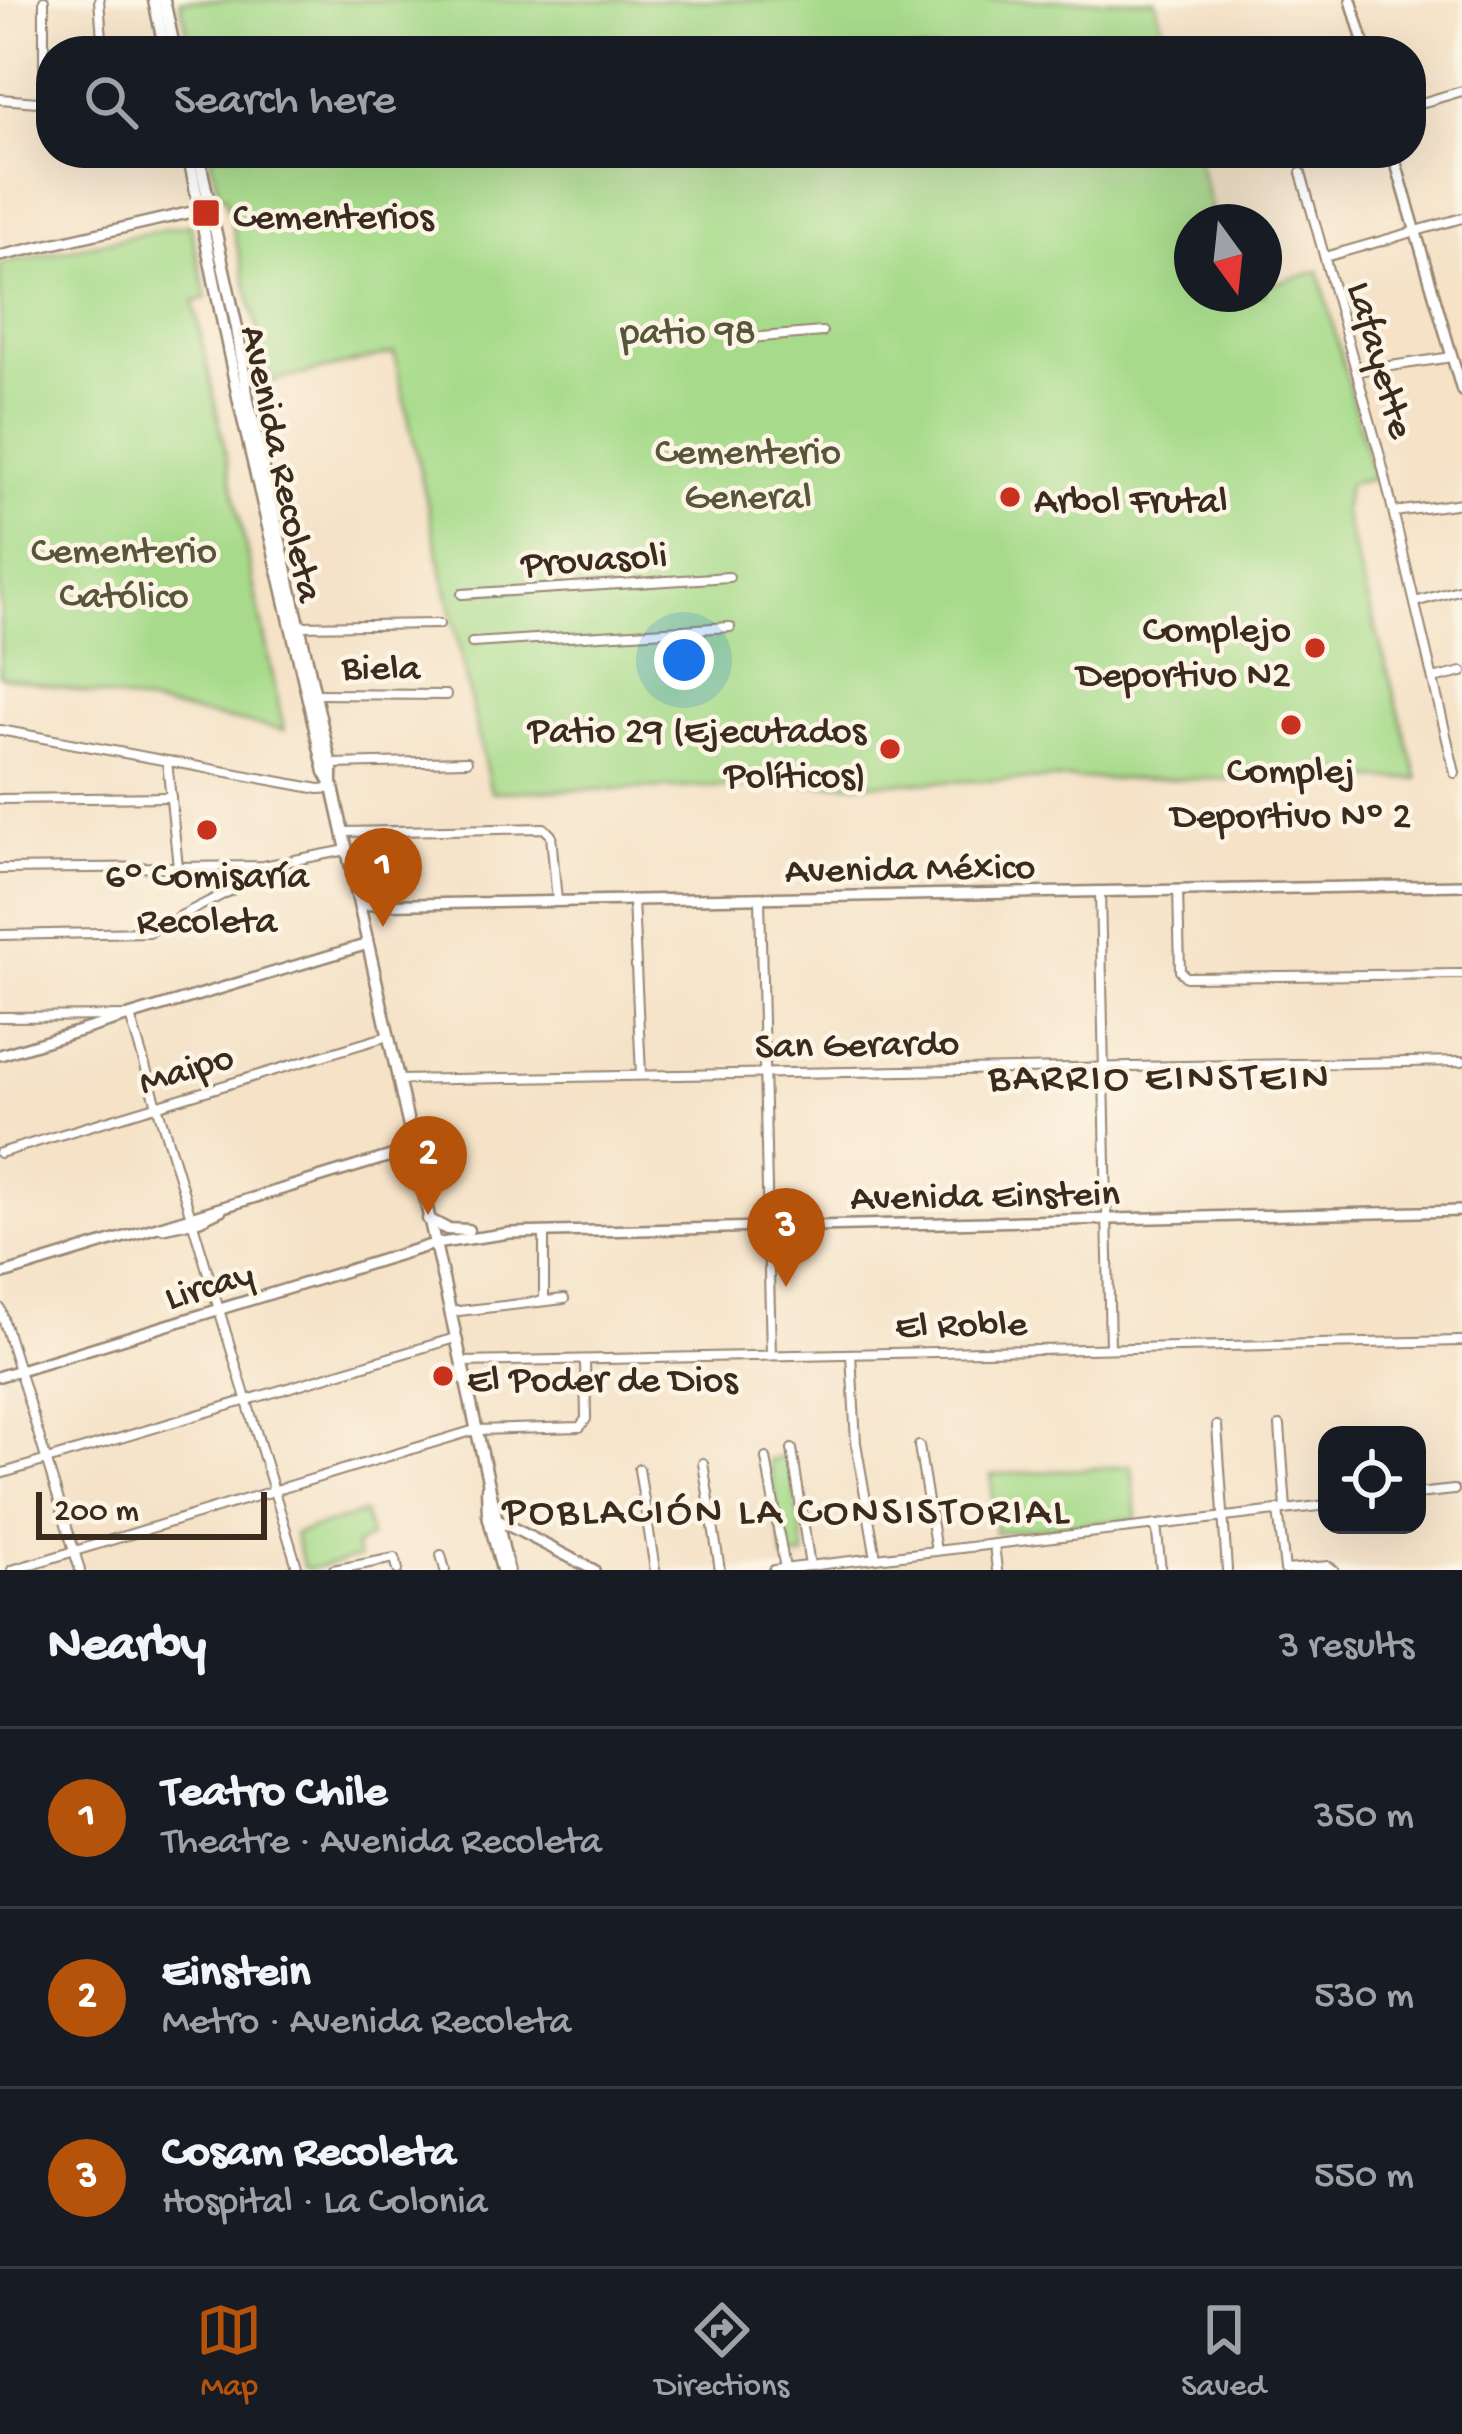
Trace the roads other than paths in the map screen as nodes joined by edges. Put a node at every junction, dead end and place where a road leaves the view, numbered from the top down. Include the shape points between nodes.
1 (44, 0) edge
2 (99, 0) edge
3 (154, 0) edge
4 (164, 0) edge
5 (1351, 0) edge
6 (45, 36) edge
7 (103, 36) edge
8 (162, 36) edge
9 (172, 36) edge
10 (1362, 36) edge
11 (1462, 92) edge
12 (0, 99) edge
13 (36, 101) edge
14 (1426, 102) edge
15 (193, 168) edge
16 (201, 168) edge
17 (1398, 168) edge
18 (1301, 173) dead end
19 (205, 209) junction
20 (1462, 218) edge
21 (1416, 232) junction
22 (0, 256) edge
23 (1324, 256) junction
24 (822, 332) dead end
25 (738, 339) dead end
26 (1452, 357) junction
27 (1357, 371) junction
28 (1462, 391) edge
29 (1462, 503) edge
30 (1394, 512) junction
31 (729, 577) dead end
32 (1462, 589) edge
33 (462, 594) dead end
34 (1415, 602) junction
35 (440, 624) dead end
36 (298, 626) junction
37 (730, 627) dead end
38 (472, 643) dead end
39 (1462, 672) edge
40 (1433, 680) junction
41 (314, 694) junction
42 (446, 695) dead end
43 (0, 730) edge
44 (1456, 756) edge
45 (167, 761) junction
46 (467, 761) dead end
47 (331, 764) junction
48 (1455, 773) dead end
49 (332, 786) junction
50 (171, 796) junction
51 (0, 800) edge
52 (343, 832) junction
53 (346, 850) junction
54 (283, 864) junction
55 (246, 866) junction
56 (178, 867) junction
57 (0, 869) edge
58 (249, 881) junction
59 (1462, 885) edge
60 (1178, 890) junction
61 (1100, 891) junction
62 (760, 898) junction
63 (633, 900) junction
64 (557, 901) junction
65 (359, 905) junction
66 (0, 934) edge
67 (368, 944) junction
68 (1462, 974) edge
69 (130, 1016) junction
70 (0, 1017) edge
71 (388, 1036) junction
72 (0, 1055) edge
73 (1462, 1061) edge
74 (1104, 1066) junction
75 (764, 1072) junction
76 (641, 1075) junction
77 (398, 1080) junction
78 (158, 1106) junction
79 (411, 1138) junction
80 (0, 1154) edge
81 (394, 1156) junction
82 (416, 1162) junction
83 (1462, 1211) edge
84 (192, 1218) junction
85 (428, 1219) junction
86 (1107, 1220) junction
87 (768, 1228) junction
88 (468, 1231) junction
89 (544, 1232) junction
90 (510, 1233) junction
91 (434, 1244) junction
92 (0, 1275) edge
93 (564, 1299) dead end
94 (544, 1301) junction
95 (0, 1308) edge
96 (219, 1310) junction
97 (449, 1312) junction
98 (455, 1337) junction
99 (1462, 1341) edge
100 (1110, 1348) junction
101 (851, 1354) junction
102 (771, 1355) junction
103 (585, 1360) junction
104 (460, 1362) junction
105 (19, 1370) junction
106 (0, 1376) edge
107 (247, 1400) junction
108 (1216, 1426) dead end
109 (1280, 1426) dead end
110 (475, 1430) junction
111 (919, 1446) dead end
112 (792, 1449) dead end
113 (766, 1458) dead end
114 (47, 1460) junction
115 (703, 1463) dead end
116 (640, 1469) dead end
117 (0, 1474) edge
118 (1454, 1490) dead end
119 (275, 1491) junction
120 (1426, 1493) edge
121 (1318, 1505) edge
122 (1282, 1510) junction
123 (1223, 1517) junction
124 (494, 1518) junction
125 (1156, 1525) junction
126 (994, 1544) junction
127 (75, 1551) junction
128 (936, 1551) junction
129 (441, 1555) dead end
130 (876, 1558) junction
131 (810, 1566) junction
132 (785, 1569) edge
133 (13, 1570) edge
134 (80, 1570) edge
135 (298, 1570) edge
136 (333, 1570) edge
137 (398, 1570) edge
138 (445, 1570) edge
139 (505, 1570) edge
140 (594, 1570) edge
141 (655, 1570) edge
142 (720, 1570) edge
143 (774, 1570) edge
144 (997, 1570) edge
145 (1161, 1570) edge
146 (1227, 1570) edge
147 (1285, 1570) edge
148 (1334, 1570) edge

1 - 6 street
2 - 7 street
3 - 8 main road
4 - 9 main road
5 - 10 street
11 - 14 street
12 - 13 street
15 - 19 main road, Avenida Recoleta
16 - 19 main road, Avenida Recoleta
17 - 21 street
18 - 23 street, Lafayette
19 - 22 street
19 - 36 main road, Avenida Recoleta
19 - 49 main road, Avenida Recoleta via 286,607
20 - 21 street
21 - 23 street
21 - 26 street
23 - 27 street, Lafayette
24 - 25 street
26 - 27 street
26 - 28 street
27 - 30 street, Lafayette
29 - 30 street
30 - 34 street, Lafayette
31 - 33 street, Provasoli
32 - 34 street
34 - 40 street, Lafayette
35 - 36 street
36 - 41 main road, Avenida Recoleta
37 - 38 street
39 - 40 street
40 - 44 street, Lafayette
41 - 42 street, Biela
41 - 47 main road, Avenida Recoleta
43 - 45 street
44 - 48 street, Lafayette
45 - 49 street
45 - 50 street
46 - 47 street
47 - 49 main road, Avenida Recoleta
49 - 52 main road, Avenida Recoleta
50 - 51 street
50 - 56 street
52 - 53 main road, Avenida Recoleta
52 - 64 street via 544,828
53 - 54 street
53 - 65 main road, Avenida Recoleta
54 - 55 street
54 - 58 street
55 - 56 street
55 - 58 street
56 - 57 street
58 - 66 street via 149,932
59 - 60 street, Avenida México
60 - 61 street, Avenida México
60 - 68 street via 1186,977
61 - 62 street, Avenida México
61 - 74 street
62 - 63 street, Avenida México
62 - 75 street
63 - 64 street, Avenida México
63 - 76 street
64 - 65 street, Avenida México
65 - 67 main road, Avenida Recoleta
67 - 69 street
67 - 71 main road, Avenida Recoleta
69 - 70 street
69 - 72 street
69 - 78 street
71 - 77 main road, Avenida Recoleta
71 - 78 street, Maipo
73 - 74 street, San Gerardo
74 - 75 street, San Gerardo
74 - 86 street
75 - 76 street, San Gerardo
75 - 87 street
76 - 77 street, San Gerardo
77 - 79 main road, Avenida Recoleta
78 - 80 street, Maipo
78 - 84 street
79 - 81 street
79 - 82 main road, Avenida Recoleta
81 - 82 street
81 - 84 street
82 - 85 main road, Avenida Recoleta
83 - 86 street, Avenida Einstein
84 - 92 street
84 - 96 street
85 - 88 main road
85 - 91 main road, Avenida Recoleta
86 - 87 street, Avenida Einstein
86 - 100 street
87 - 89 street, Avenida Einstein
87 - 102 street
88 - 90 street, Avenida Einstein
88 - 91 street, Avenida Einstein
89 - 90 street, Avenida Einstein
89 - 94 street
90 - 91 street, Avenida Einstein
91 - 96 street, Lircay
91 - 97 main road, Avenida Recoleta
93 - 94 street
94 - 97 street
95 - 105 street
96 - 105 street, Lircay
96 - 107 street
97 - 98 main road, Avenida Recoleta
98 - 104 main road, Avenida Recoleta
98 - 107 street
99 - 100 street, El Roble
100 - 101 street, El Roble
101 - 102 street, El Roble
101 - 130 street
102 - 103 street, El Roble
103 - 104 street, El Roble
103 - 110 street via 582,1426
104 - 110 main road, Avenida Recoleta
105 - 106 street, Lircay
105 - 114 street
107 - 114 street
107 - 119 street
108 - 123 street
109 - 122 street
110 - 119 street
110 - 124 main road, Avenida Recoleta
111 - 128 street
112 - 131 street
113 - 132 street
114 - 117 street
114 - 127 street
115 - 142 street
116 - 141 street
118 - 120 street
119 - 127 street
119 - 135 street
121 - 122 street
122 - 123 street
122 - 147 street
123 - 125 street
123 - 146 street
124 - 139 main road, Avenida Recoleta
124 - 140 street
125 - 126 street
125 - 145 street
126 - 128 street
126 - 144 street
127 - 133 street
127 - 134 street
128 - 130 street
129 - 138 street
130 - 131 street
131 - 132 street
132 - 143 street
136 - 137 street via 395,1558
147 - 148 street

